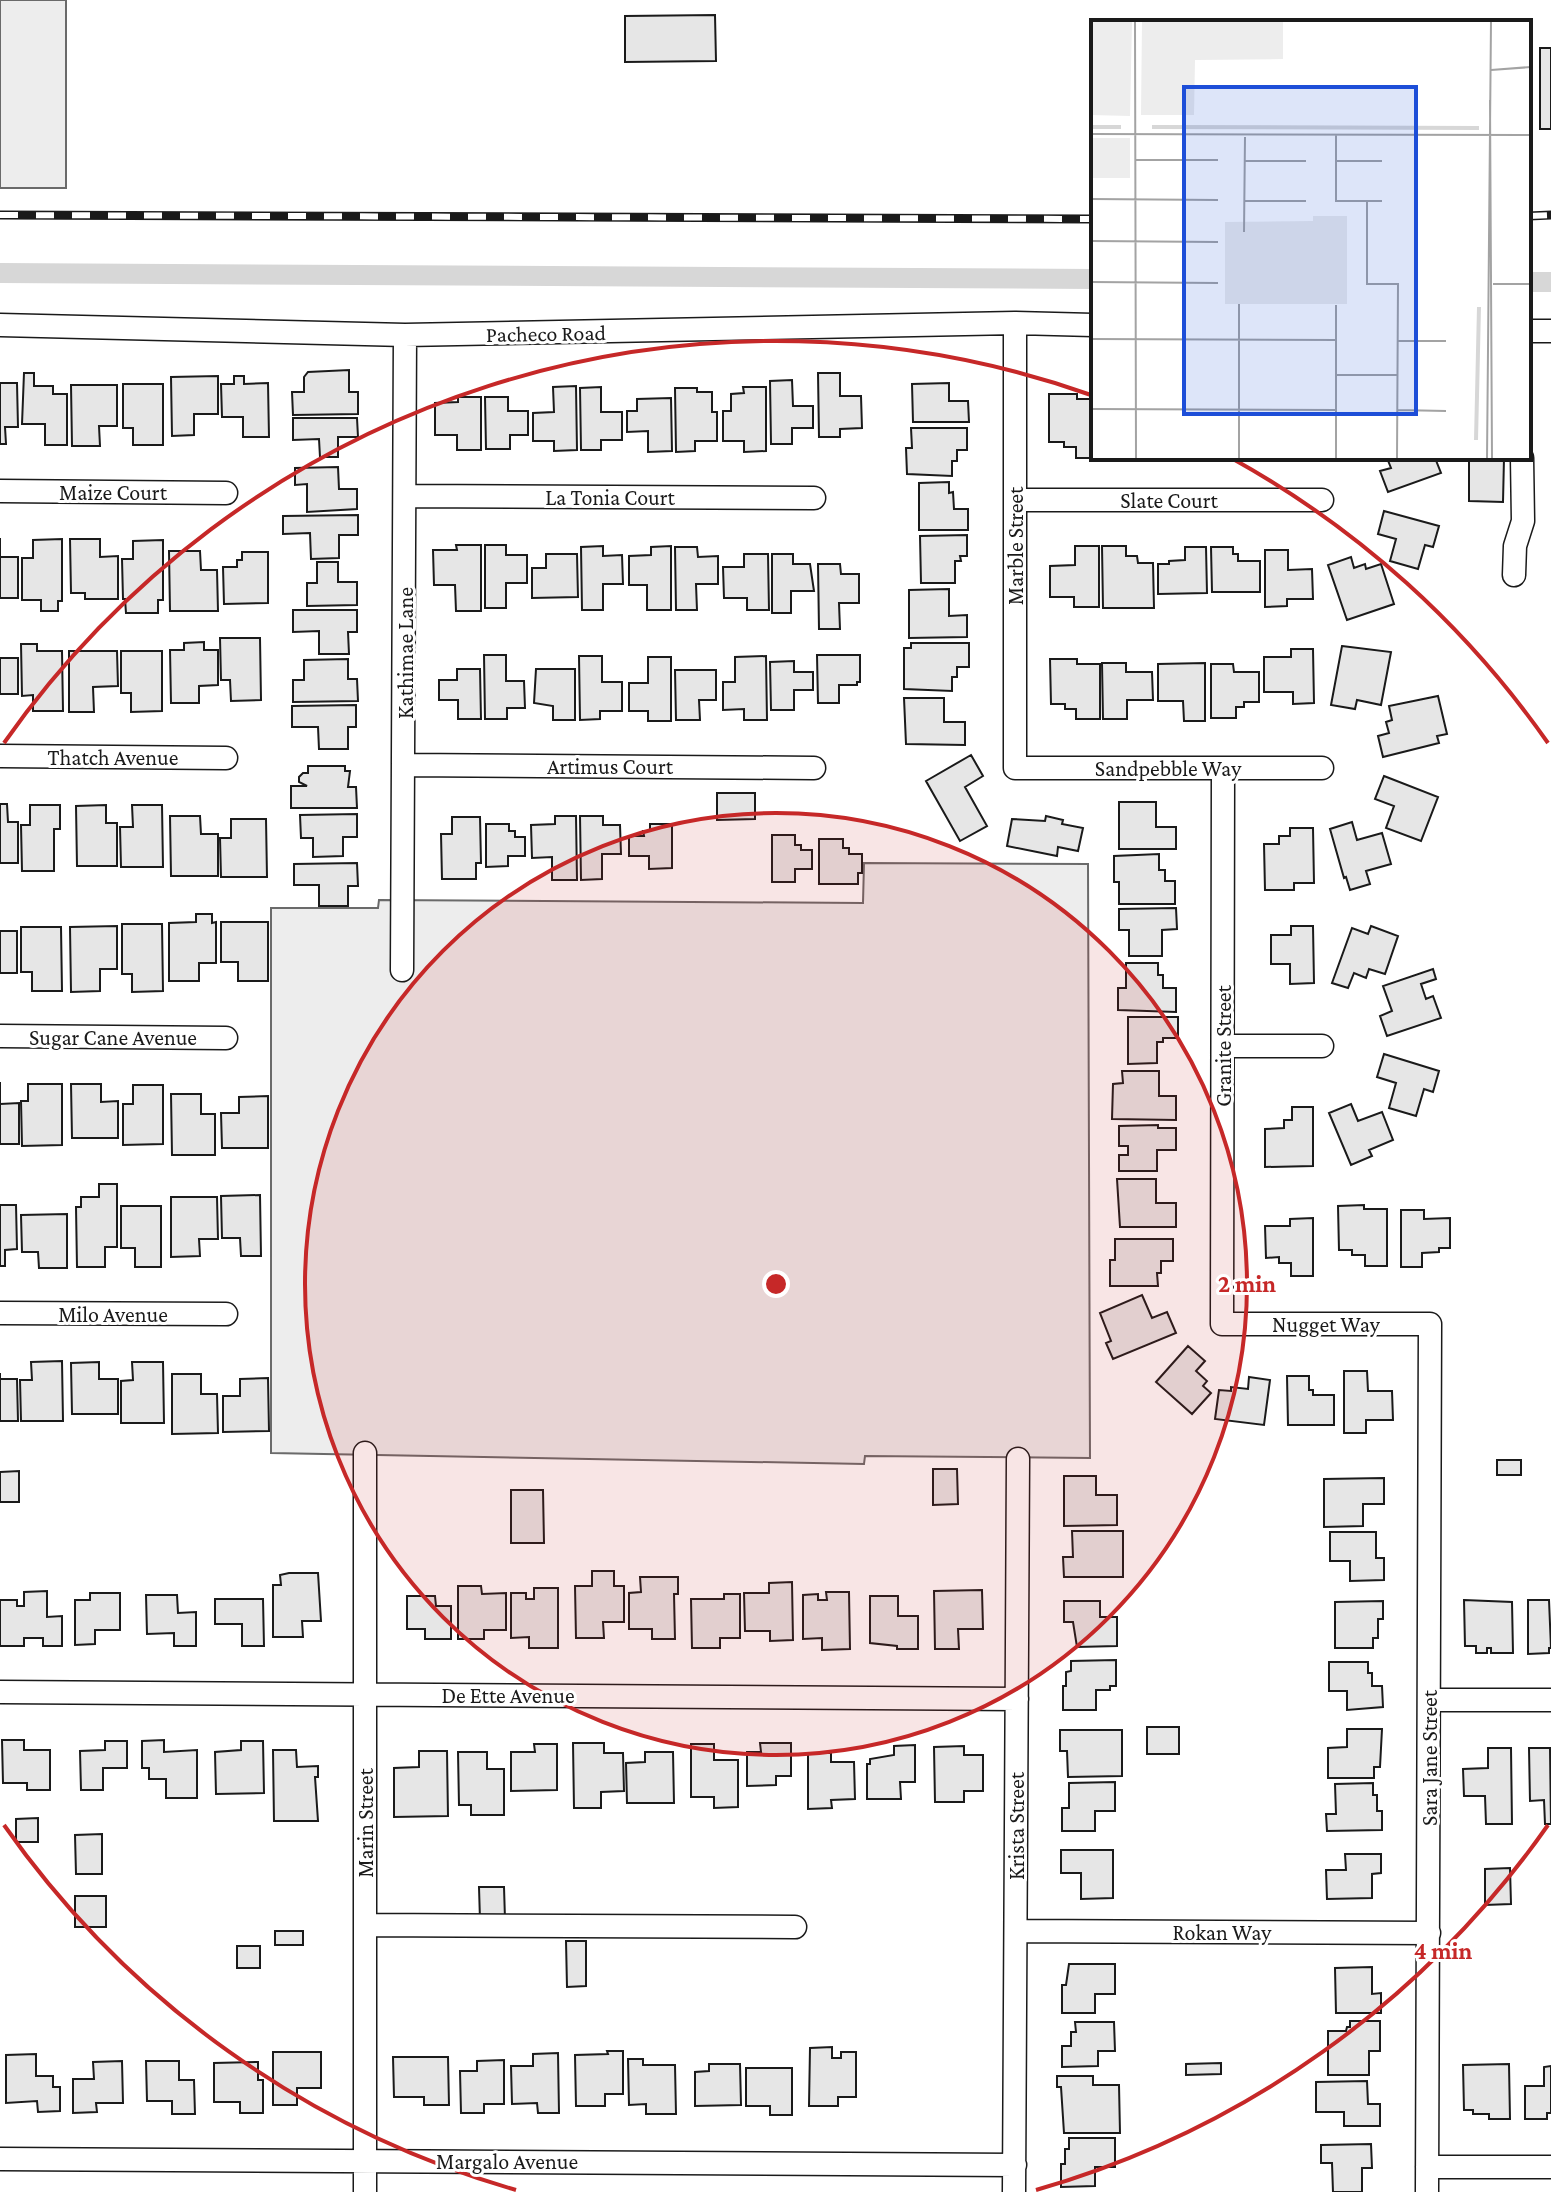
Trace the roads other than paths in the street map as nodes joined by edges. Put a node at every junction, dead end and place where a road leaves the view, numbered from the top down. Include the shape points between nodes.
1 (1015, 323) junction
2 (0, 325) edge
3 (1091, 325) edge
4 (405, 335) junction
5 (1522, 460) edge
6 (0, 491) edge
7 (226, 493) dead end
8 (405, 496) junction
9 (814, 498) dead end
10 (1015, 500) junction
11 (1322, 500) dead end
12 (1514, 575) dead end
13 (0, 756) edge
14 (226, 758) dead end
15 (405, 765) junction
16 (814, 768) dead end
17 (1015, 768) joint
18 (1223, 768) junction
19 (1322, 768) dead end
20 (402, 970) dead end
21 (0, 1036) edge
22 (226, 1038) dead end
23 (1223, 1046) junction
24 (1322, 1046) dead end
25 (0, 1313) edge
26 (226, 1314) dead end
27 (1222, 1324) joint
28 (1430, 1324) joint
29 (365, 1453) dead end
30 (1018, 1459) dead end
31 (0, 1692) edge
32 (365, 1694) junction
33 (1017, 1699) junction
34 (1430, 1700) junction
35 (1551, 1700) edge
36 (365, 1925) junction
37 (795, 1927) dead end
38 (1016, 1931) junction
39 (1429, 1933) junction
40 (0, 2159) edge
41 (365, 2160) junction
42 (1015, 2165) junction
43 (1427, 2167) junction
44 (1551, 2167) edge
45 (365, 2192) edge
46 (1014, 2192) edge
47 (1427, 2192) edge

1 - 3 street, Pacheco Road
1 - 4 street, Pacheco Road
1 - 10 street, Marble Street
2 - 4 street, Pacheco Road
4 - 8 street, Kathimae Lane
5 - 12 street via 1523,521
6 - 7 street, Maize Court
8 - 9 street, La Tonia Court
8 - 15 street, Kathimae Lane
10 - 11 street, Slate Court
10 - 17 street, Marble Street
13 - 14 street, Thatch Avenue
15 - 16 street, Artimus Court
15 - 20 street, Kathimae Lane
17 - 18 street, Sandpebble Way
18 - 19 street, Sandpebble Way
18 - 23 street, Granite Street
21 - 22 street, Sugar Cane Avenue
23 - 24 street
23 - 27 street, Granite Street
25 - 26 street, Milo Avenue
27 - 28 street, Nugget Way
28 - 34 street, Sara Jane Street
29 - 32 street, Marin Street
30 - 33 street, Krista Street
31 - 32 street, De Ette Avenue
32 - 33 street, De Ette Avenue
32 - 36 street, Marin Street
33 - 38 street, Krista Street
34 - 35 street
34 - 39 street, Sara Jane Street
36 - 37 street
36 - 41 street, Marin Street
38 - 39 street, Rokan Way
38 - 42 street, Krista Street
39 - 43 street, Sara Jane Street
40 - 41 street, Margalo Avenue
41 - 42 street, Margalo Avenue
41 - 45 street, Marin Street
42 - 46 street, Krista Street
43 - 44 street
43 - 47 street, Sara Jane Street

